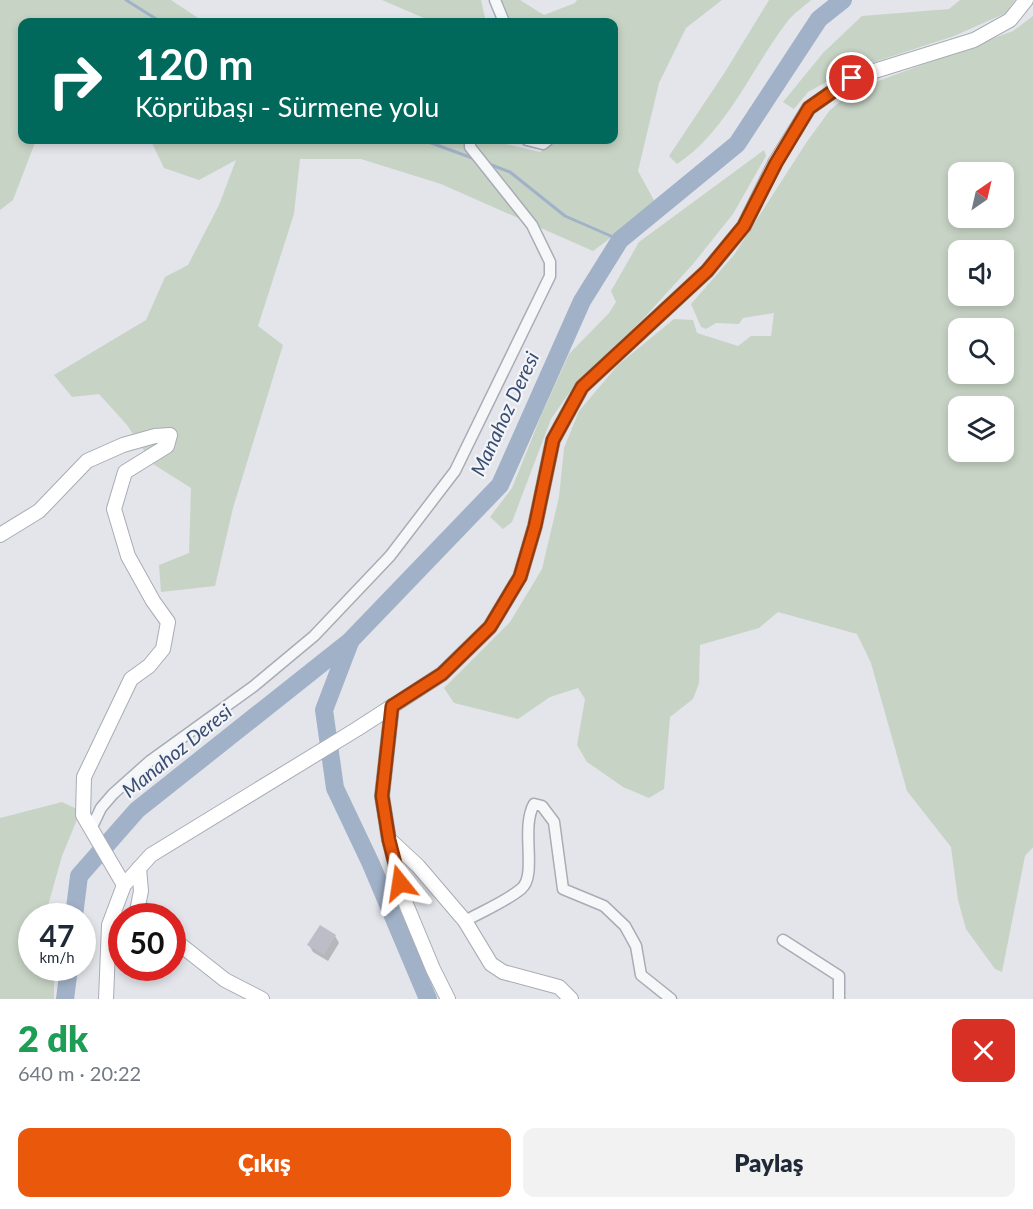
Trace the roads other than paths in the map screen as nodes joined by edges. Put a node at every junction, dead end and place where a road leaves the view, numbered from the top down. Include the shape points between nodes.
1 (495, 0) edge
2 (1026, 0) edge
3 (502, 18) edge
4 (470, 144) edge
5 (0, 535) edge
6 (392, 706) junction
7 (91, 830) junction
8 (389, 840) junction
9 (140, 868) junction
10 (124, 885) junction
11 (139, 903) edge
12 (465, 921) junction
13 (783, 940) dead end
14 (186, 948) edge
15 (106, 999) edge
16 (262, 999) edge
17 (448, 999) edge
18 (571, 999) edge
19 (671, 999) edge
20 (839, 999) edge

1 - 3 street
2 - 6 main road via 1010,20 974,40 852,78 809,108 744,226 707,271 582,387 553,440 520,577 490,627 442,674
4 - 7 street via 532,225 550,262 550,276 455,471 390,556 314,636 254,686 143,767 101,808
5 - 7 main road via 39,511 87,461 123,445 170,435 167,446 125,472 114,508 128,556 168,622 164,649 131,679 84,777 83,815
6 - 8 main road via 382,796
6 - 9 main road via 151,855
7 - 10 main road
8 - 12 main road via 418,866
8 - 17 main road via 406,904
9 - 10 main road
9 - 11 main road
10 - 15 main road via 109,925
12 - 18 main road via 491,964 503,972 559,987
12 - 19 street via 523,888 530,875 529,813 534,804 542,806 554,822 563,888 604,906 625,926 636,946 641,975
13 - 20 street via 839,976
14 - 16 main road via 225,980

